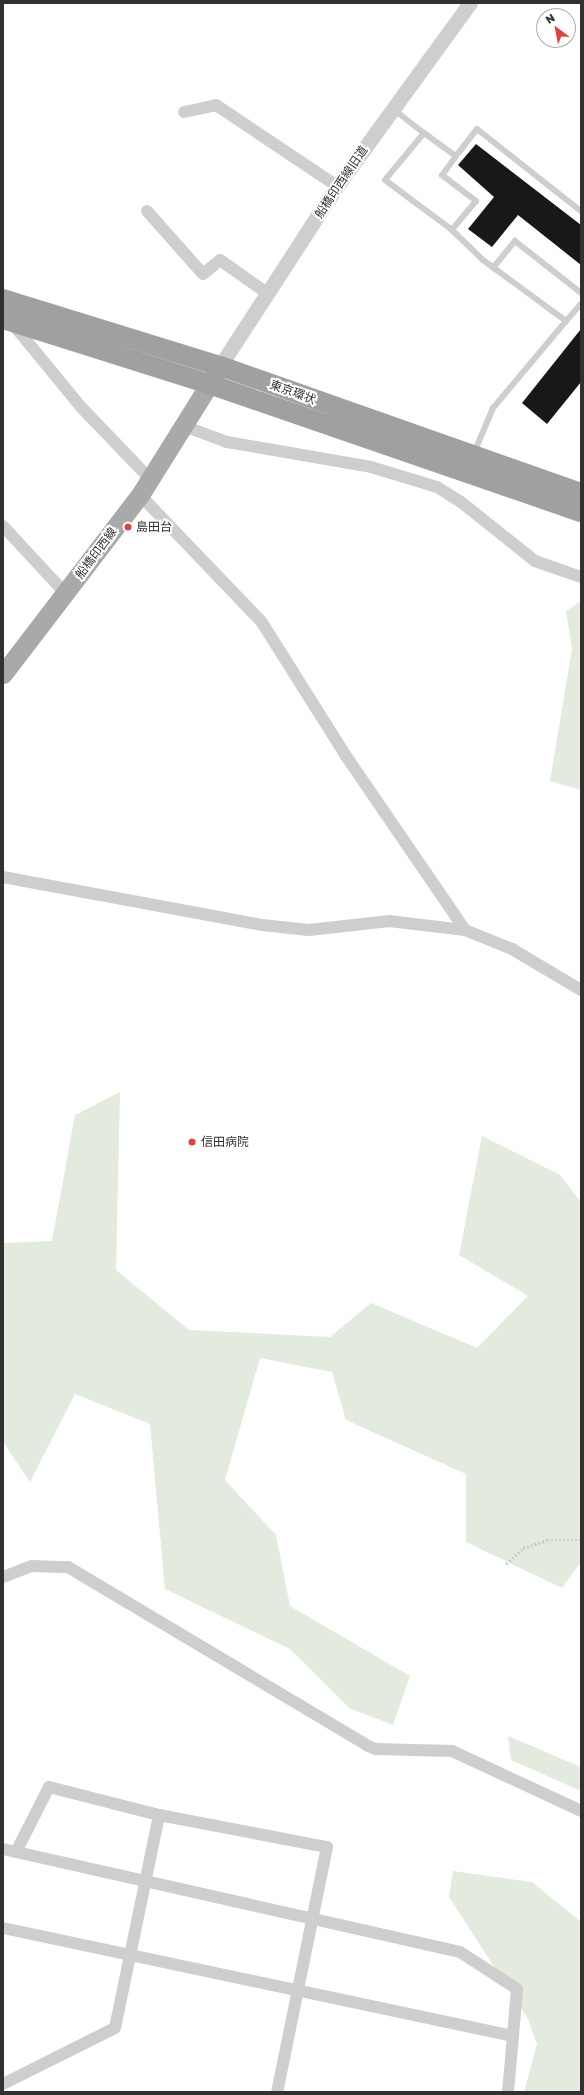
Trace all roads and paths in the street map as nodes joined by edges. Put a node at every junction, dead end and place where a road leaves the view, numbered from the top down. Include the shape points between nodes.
1 (470, 3) edge
2 (392, 108) junction
3 (184, 112) dead end
4 (424, 133) junction
5 (456, 156) junction
6 (337, 186) junction
7 (148, 211) dead end
8 (581, 212) edge
9 (452, 230) junction
10 (493, 268) junction
11 (267, 293) junction
12 (581, 293) edge
13 (3, 299) edge
14 (581, 304) edge
15 (6, 319) edge
16 (566, 321) junction
17 (220, 366) junction
18 (209, 384) junction
19 (184, 426) junction
20 (472, 456) junction
21 (150, 478) junction
22 (581, 493) edge
23 (140, 495) junction
24 (581, 512) edge
25 (3, 526) edge
26 (581, 577) edge
27 (65, 593) junction
28 (3, 674) edge
29 (3, 877) edge
30 (465, 930) junction
31 (581, 990) edge
32 (581, 1540) edge
33 (506, 1564) dead end
34 (3, 1577) edge
35 (581, 1811) edge
36 (159, 1815) junction
37 (3, 1849) edge
38 (16, 1852) junction
39 (146, 1880) junction
40 (313, 1917) junction
41 (3, 1928) edge
42 (130, 1955) junction
43 (298, 1991) junction
44 (513, 2036) junction
45 (3, 2084) edge
46 (278, 2092) edge
47 (508, 2092) edge

1 - 2 street, 船橋印西線旧道
2 - 4 lane
2 - 6 street, 船橋印西線旧道
3 - 6 street via 216,105
4 - 5 lane
4 - 9 lane via 385,180
5 - 8 lane via 477,130
5 - 9 lane via 442,175 476,201
6 - 11 street, 船橋印西線旧道
7 - 11 street via 203,274 220,260
9 - 10 lane
10 - 12 lane via 515,241
10 - 16 lane
11 - 17 street, 船橋印西線旧道
13 - 17 highway, 東京環状
14 - 16 lane
15 - 18 highway, 東京環状
15 - 21 street via 81,407
16 - 20 lane via 493,408
17 - 18 main road, 船橋印西線
17 - 20 highway, 東京環状
18 - 19 main road, 船橋印西線
18 - 24 highway, 東京環状
19 - 21 main road, 船橋印西線
19 - 26 street via 227,442 371,467 437,487 461,502 534,561
20 - 22 highway, 東京環状
21 - 23 main road, 船橋印西線
23 - 27 main road, 船橋印西線
23 - 30 street via 261,621 334,737
25 - 27 street
27 - 28 main road, 船橋印西線
29 - 30 street via 262,925 309,930 389,921
30 - 31 street via 512,950
32 - 33 path via 547,1540 523,1548
34 - 35 street via 32,1566 68,1567 368,1746 376,1749 452,1751
36 - 38 street via 49,1787
36 - 39 street
36 - 40 street via 328,1847
37 - 38 street
38 - 39 street
39 - 40 street
39 - 42 street
40 - 43 street
40 - 44 street via 460,1952 484,1965 517,1989
41 - 42 street
42 - 43 street
42 - 45 street via 115,2028
43 - 44 street
43 - 46 street
44 - 47 street

